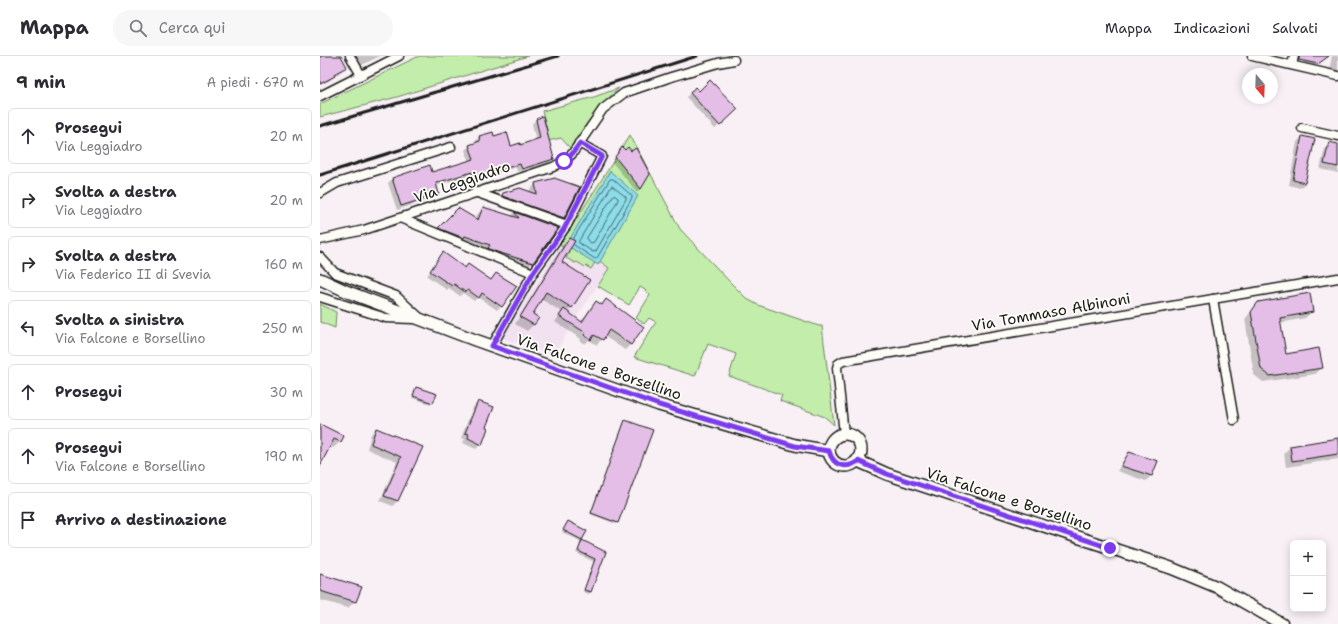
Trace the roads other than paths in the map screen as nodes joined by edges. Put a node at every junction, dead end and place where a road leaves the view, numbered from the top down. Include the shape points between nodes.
1 (350, 56) edge
2 (398, 56) edge
3 (1252, 56) edge
4 (1294, 56) edge
5 (734, 60) dead end
6 (1292, 65) junction
7 (361, 75) junction
8 (1338, 76) edge
9 (320, 96) edge
10 (1302, 128) dead end
11 (1338, 136) edge
12 (580, 143) junction
13 (451, 147) dead end
14 (475, 192) junction
15 (320, 193) edge
16 (400, 218) junction
17 (567, 225) junction
18 (320, 240) edge
19 (320, 257) edge
20 (533, 273) junction
21 (320, 279) edge
22 (1337, 279) edge
23 (1338, 287) edge
24 (320, 297) edge
25 (1213, 299) junction
26 (422, 320) junction
27 (492, 346) junction
28 (1234, 420) dead end
29 (844, 434) junction
30 (829, 451) junction
31 (858, 461) junction
32 (1282, 624) edge

1 - 7 street
2 - 7 street
3 - 6 street
4 - 6 street
5 - 12 street, Via Leggiadro via 624,93 602,109
6 - 8 street
7 - 9 street
10 - 11 street
12 - 14 street, Via Leggiadro via 564,161
12 - 17 street via 602,156
13 - 15 street via 337,183
14 - 16 street, Via Leggiadro
14 - 17 street
16 - 18 street, Via Leggiadro via 364,230
16 - 20 street
17 - 20 street
19 - 26 street via 335,273 396,296
20 - 27 street
21 - 26 main road, Via Falcone e Borsellino
22 - 23 street
22 - 25 street, Via Tommaso Albinoni
24 - 26 street via 386,318
25 - 28 street
25 - 29 street, Via Tommaso Albinoni via 843,361 837,368
26 - 27 main road, Via Falcone e Borsellino
27 - 30 main road, Via Falcone e Borsellino via 659,405 795,446
29 - 30 main road via 835,438 829,446
29 - 31 main road via 855,436 861,445 861,456
30 - 31 main road via 833,461 843,466
31 - 32 main road, Via Falcone e Borsellino via 887,474 1171,568 1217,587

